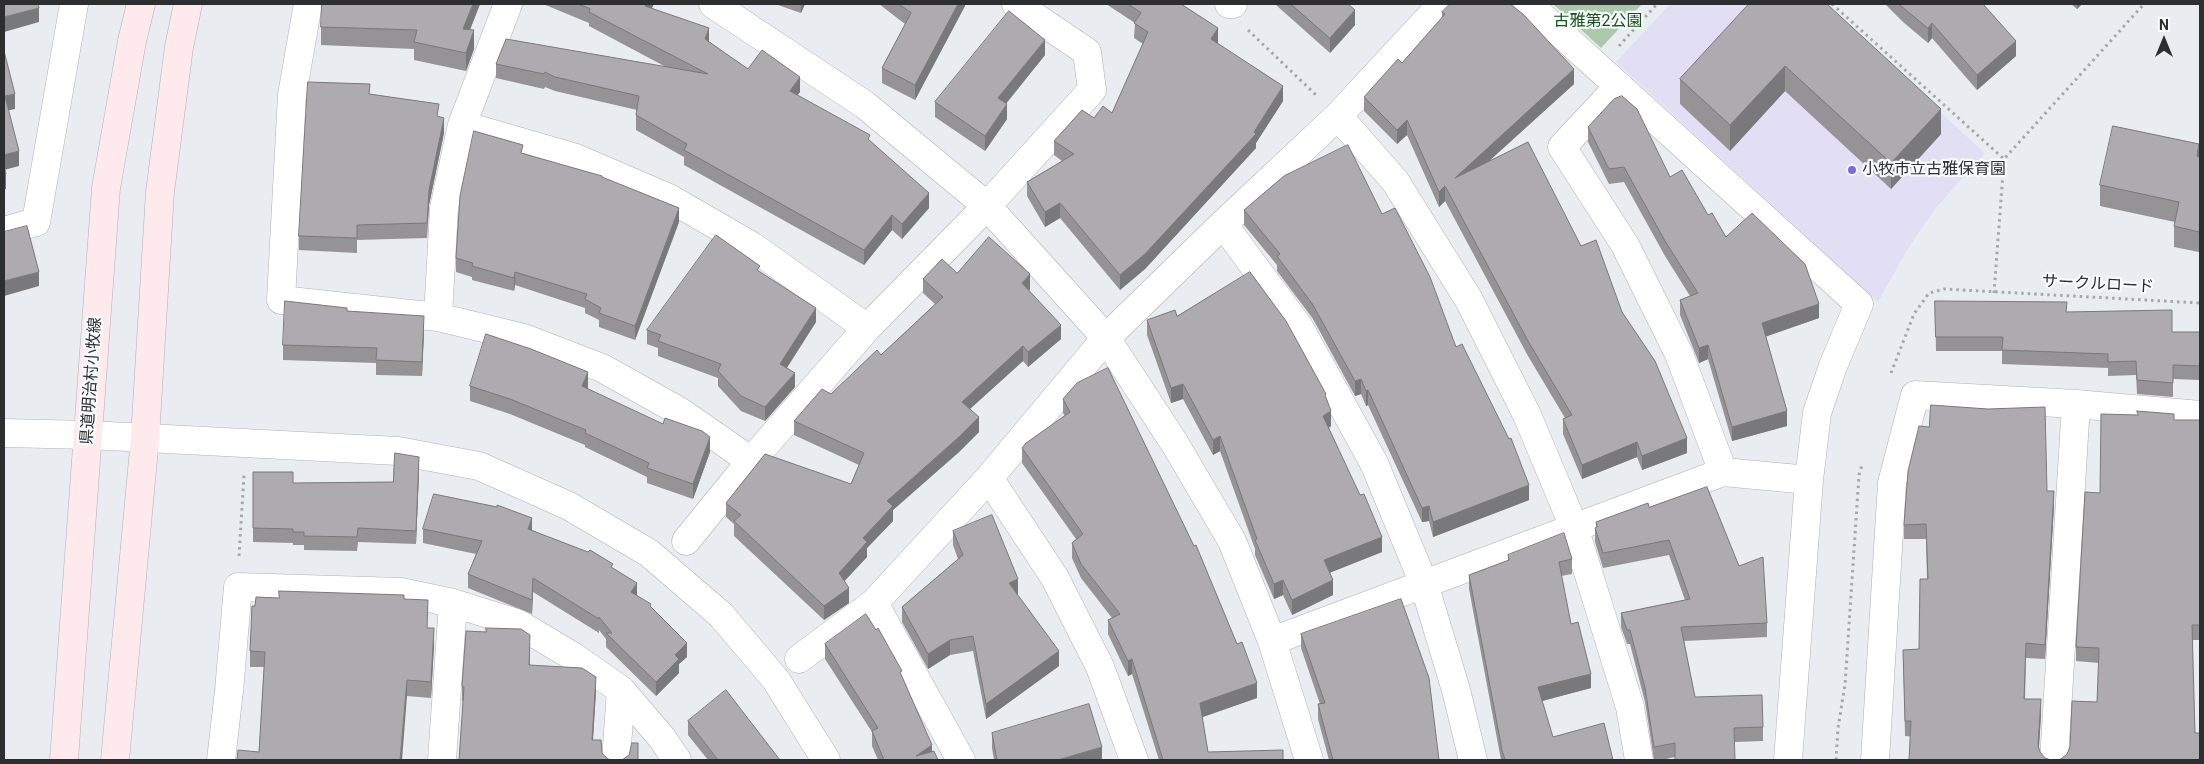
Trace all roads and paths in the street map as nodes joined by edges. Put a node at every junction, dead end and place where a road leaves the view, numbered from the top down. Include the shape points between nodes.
1 (74, 4) edge
2 (141, 4) edge
3 (188, 4) edge
4 (308, 4) edge
5 (508, 4) edge
6 (713, 4) edge
7 (1016, 4) edge
8 (1231, 4) edge
9 (1442, 4) edge
10 (1528, 4) edge
11 (1657, 4) edge
12 (1832, 4) edge
13 (2144, 4) edge
14 (1599, 68) junction
15 (1619, 86) junction
16 (1338, 116) junction
17 (462, 125) junction
18 (2004, 159) junction
19 (987, 206) junction
20 (1223, 224) junction
21 (4, 231) edge
22 (2200, 303) edge
23 (438, 317) junction
24 (867, 328) junction
25 (1106, 338) junction
26 (2076, 404) junction
27 (2200, 414) edge
28 (4, 433) edge
29 (88, 435) junction
30 (145, 438) junction
31 (750, 462) junction
32 (1723, 472) junction
33 (244, 473) dead end
34 (989, 478) junction
35 (1809, 480) junction
36 (1574, 528) junction
37 (686, 541) dead end
38 (1424, 584) junction
39 (238, 587) junction
40 (453, 603) junction
41 (874, 603) junction
42 (1272, 641) junction
43 (799, 659) dead end
44 (621, 690) junction
45 (1838, 728) dead end
46 (64, 760) edge
47 (115, 760) edge
48 (221, 760) edge
49 (442, 760) edge
50 (616, 760) edge
51 (677, 760) edge
52 (826, 760) edge
53 (961, 760) edge
54 (1134, 760) edge
55 (1309, 760) edge
56 (1473, 760) edge
57 (1639, 760) edge
58 (1788, 760) edge
59 (1836, 760) edge
60 (1875, 760) edge
61 (2054, 760) edge

1 - 21 street via 36,222
2 - 29 main road, 県道明治村小牧線 via 106,188
3 - 30 main road via 179,47 160,192
4 - 23 street via 292,95 281,300
5 - 17 street
6 - 19 street via 865,105
7 - 19 street via 1086,52 1092,90
8 - 16 path via 1238,21
9 - 16 street
10 - 14 street
11 - 14 path
12 - 18 path
13 - 18 path
14 - 15 street
15 - 32 street via 1562,147 1625,244 1679,354
15 - 35 street via 1859,304 1817,413
16 - 20 street
16 - 36 street via 1395,181 1469,300 1527,414
17 - 23 street via 444,208
17 - 24 street via 576,158 669,198 752,246
18 - 22 path, サークルロード via 1994,293
19 - 24 street
19 - 25 street
20 - 25 street
20 - 38 street via 1299,327 1374,463
23 - 31 street via 524,338 602,368 678,411
24 - 31 street
25 - 34 street
25 - 42 street via 1176,444 1232,541
26 - 27 street
26 - 60 street via 1915,395 1892,483
26 - 61 street
28 - 29 street
29 - 30 street
29 - 46 main road, 県道明治村小牧線
30 - 47 main road
30 - 52 street via 398,451 479,466 569,506 649,553 721,615 776,680
31 - 37 street
32 - 35 street
32 - 36 street
33 - 39 path
34 - 41 street
34 - 54 street via 1055,578 1100,667
35 - 58 street
36 - 38 street
36 - 57 street via 1630,707
38 - 42 street
38 - 56 street
39 - 40 street via 401,592
39 - 48 street
40 - 44 street via 517,622
40 - 49 street
41 - 43 street
41 - 53 street
42 - 55 street
44 - 50 street
44 - 51 street
45 - 59 path

